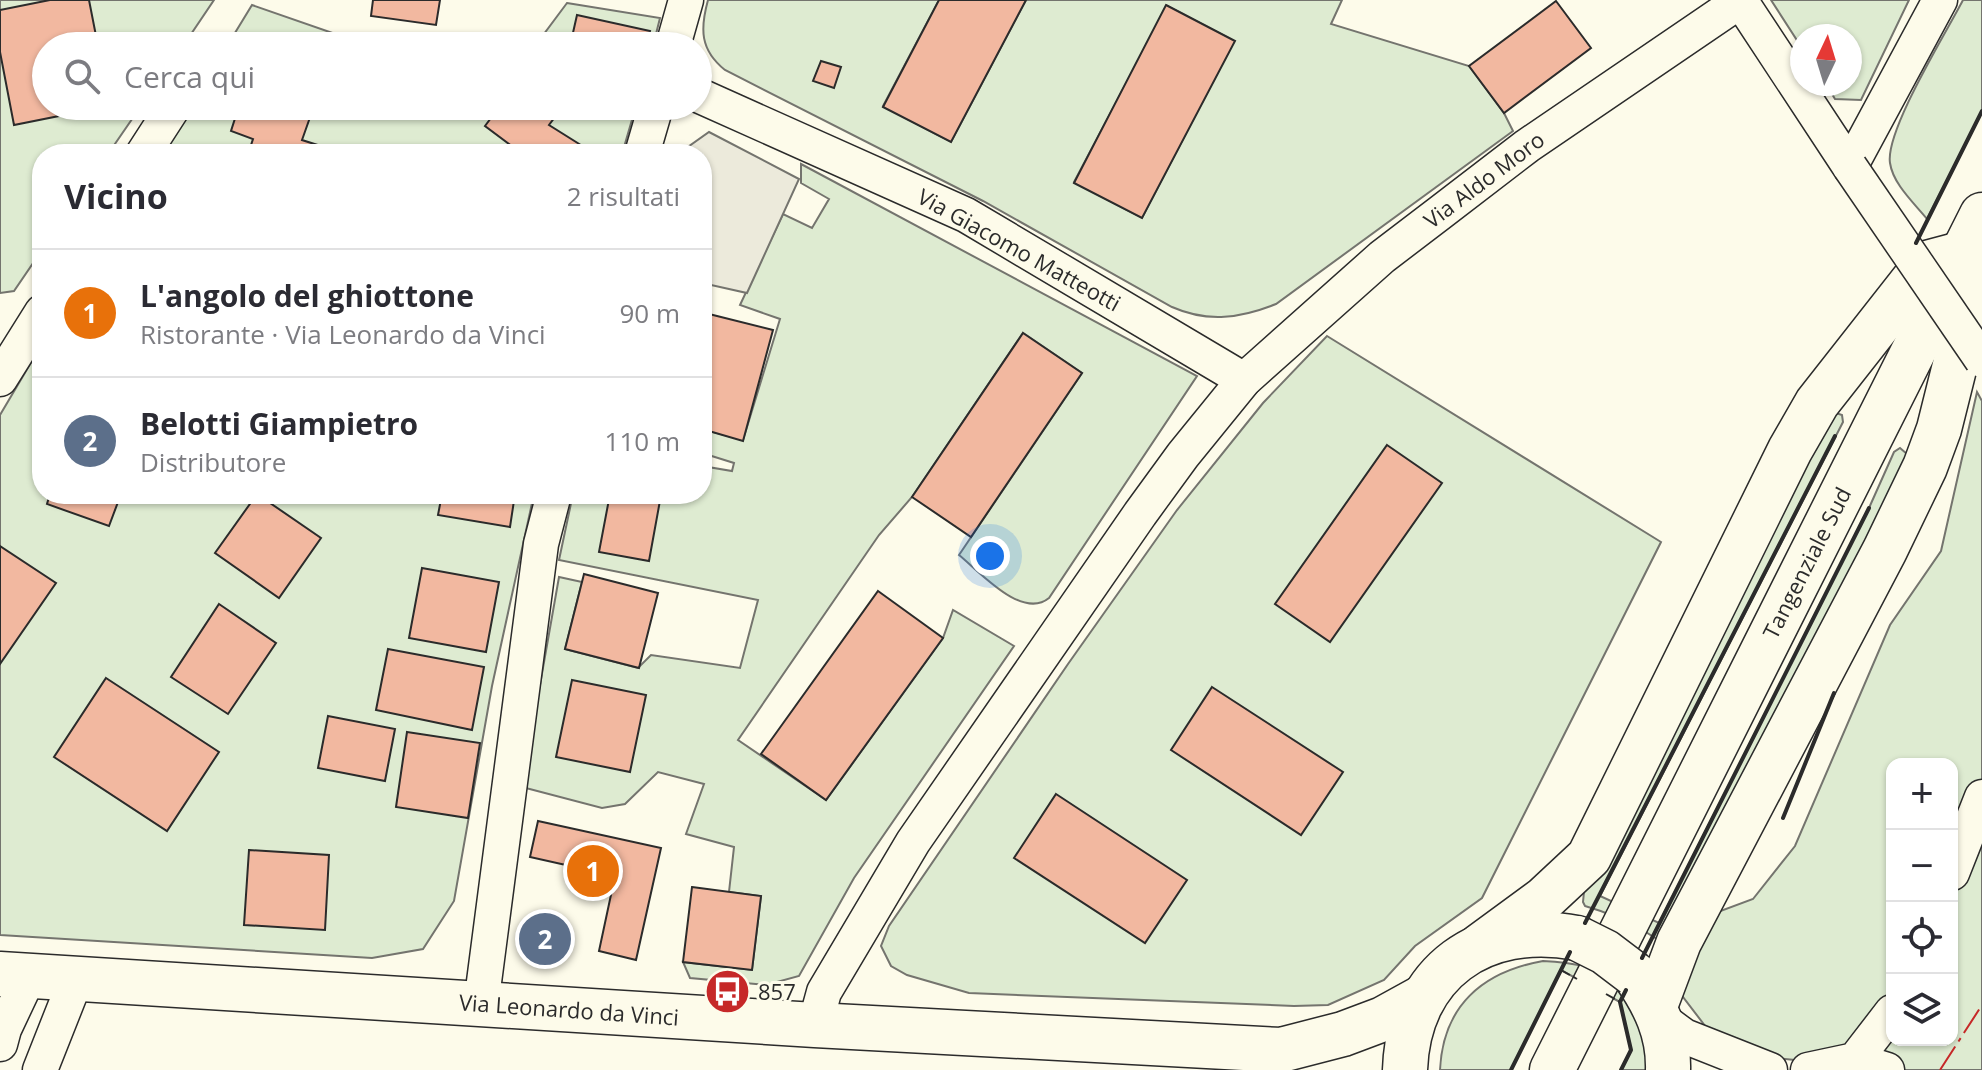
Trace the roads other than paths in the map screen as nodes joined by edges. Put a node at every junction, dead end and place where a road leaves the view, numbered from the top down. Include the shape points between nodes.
1 (686, 0) edge
2 (1740, 0) edge
3 (1940, 0) edge
4 (677, 32) edge
5 (712, 101) edge
6 (165, 120) edge
7 (652, 120) edge
8 (149, 144) edge
9 (645, 144) edge
10 (1850, 167) junction
11 (1982, 215) edge
12 (1963, 253) junction
13 (32, 328) edge
14 (1982, 360) edge
15 (0, 379) edge
16 (1244, 380) junction
17 (551, 504) edge
18 (1982, 797) edge
19 (1958, 858) edge
20 (1480, 946) junction
21 (14, 975) edge
22 (76, 979) junction
23 (1423, 997) junction
24 (1650, 1000) junction
25 (481, 1005) junction
26 (815, 1025) junction
27 (1886, 1027) edge
28 (0, 1044) edge
29 (1281, 1050) junction
30 (1871, 1065) edge
31 (40, 1070) edge
32 (1333, 1070) edge
33 (1405, 1070) edge
34 (1552, 1070) edge
35 (1668, 1070) edge
36 (1770, 1070) edge
37 (1808, 1070) edge

1 - 4 street
2 - 10 street
2 - 16 street, Via Aldo Moro via 1490,174 1382,257
3 - 10 street
5 - 16 street, Via Giacomo Matteotti via 966,215
6 - 8 street
7 - 9 street
10 - 14 street, bridge
11 - 12 main road, Tangenziale Sud
12 - 20 main road via 1927,263 1817,403 1589,857 1544,899
12 - 24 main road via 1981,289 1925,467
12 - 34 main road, Tangenziale Sud
13 - 15 street
16 - 26 street, Via Aldo Moro via 1140,514 913,842 824,992
17 - 25 street via 541,544
18 - 19 street
20 - 23 main road via 1437,978
20 - 24 main road, bridge via 1540,933 1577,938 1605,952
21 - 22 main road, Via Leonardo da Vinci
21 - 28 street
22 - 25 main road, Via Leonardo da Vinci
22 - 31 street
23 - 29 main road, Via Leonardo da Vinci via 1343,1034
23 - 33 main road via 1412,1022
24 - 35 main road via 1666,1042
24 - 36 street via 1684,1036
25 - 26 main road, Via Leonardo da Vinci
26 - 29 main road, Via Leonardo da Vinci
27 - 30 street
29 - 32 main road, Via Leonardo da Vinci
30 - 37 street

